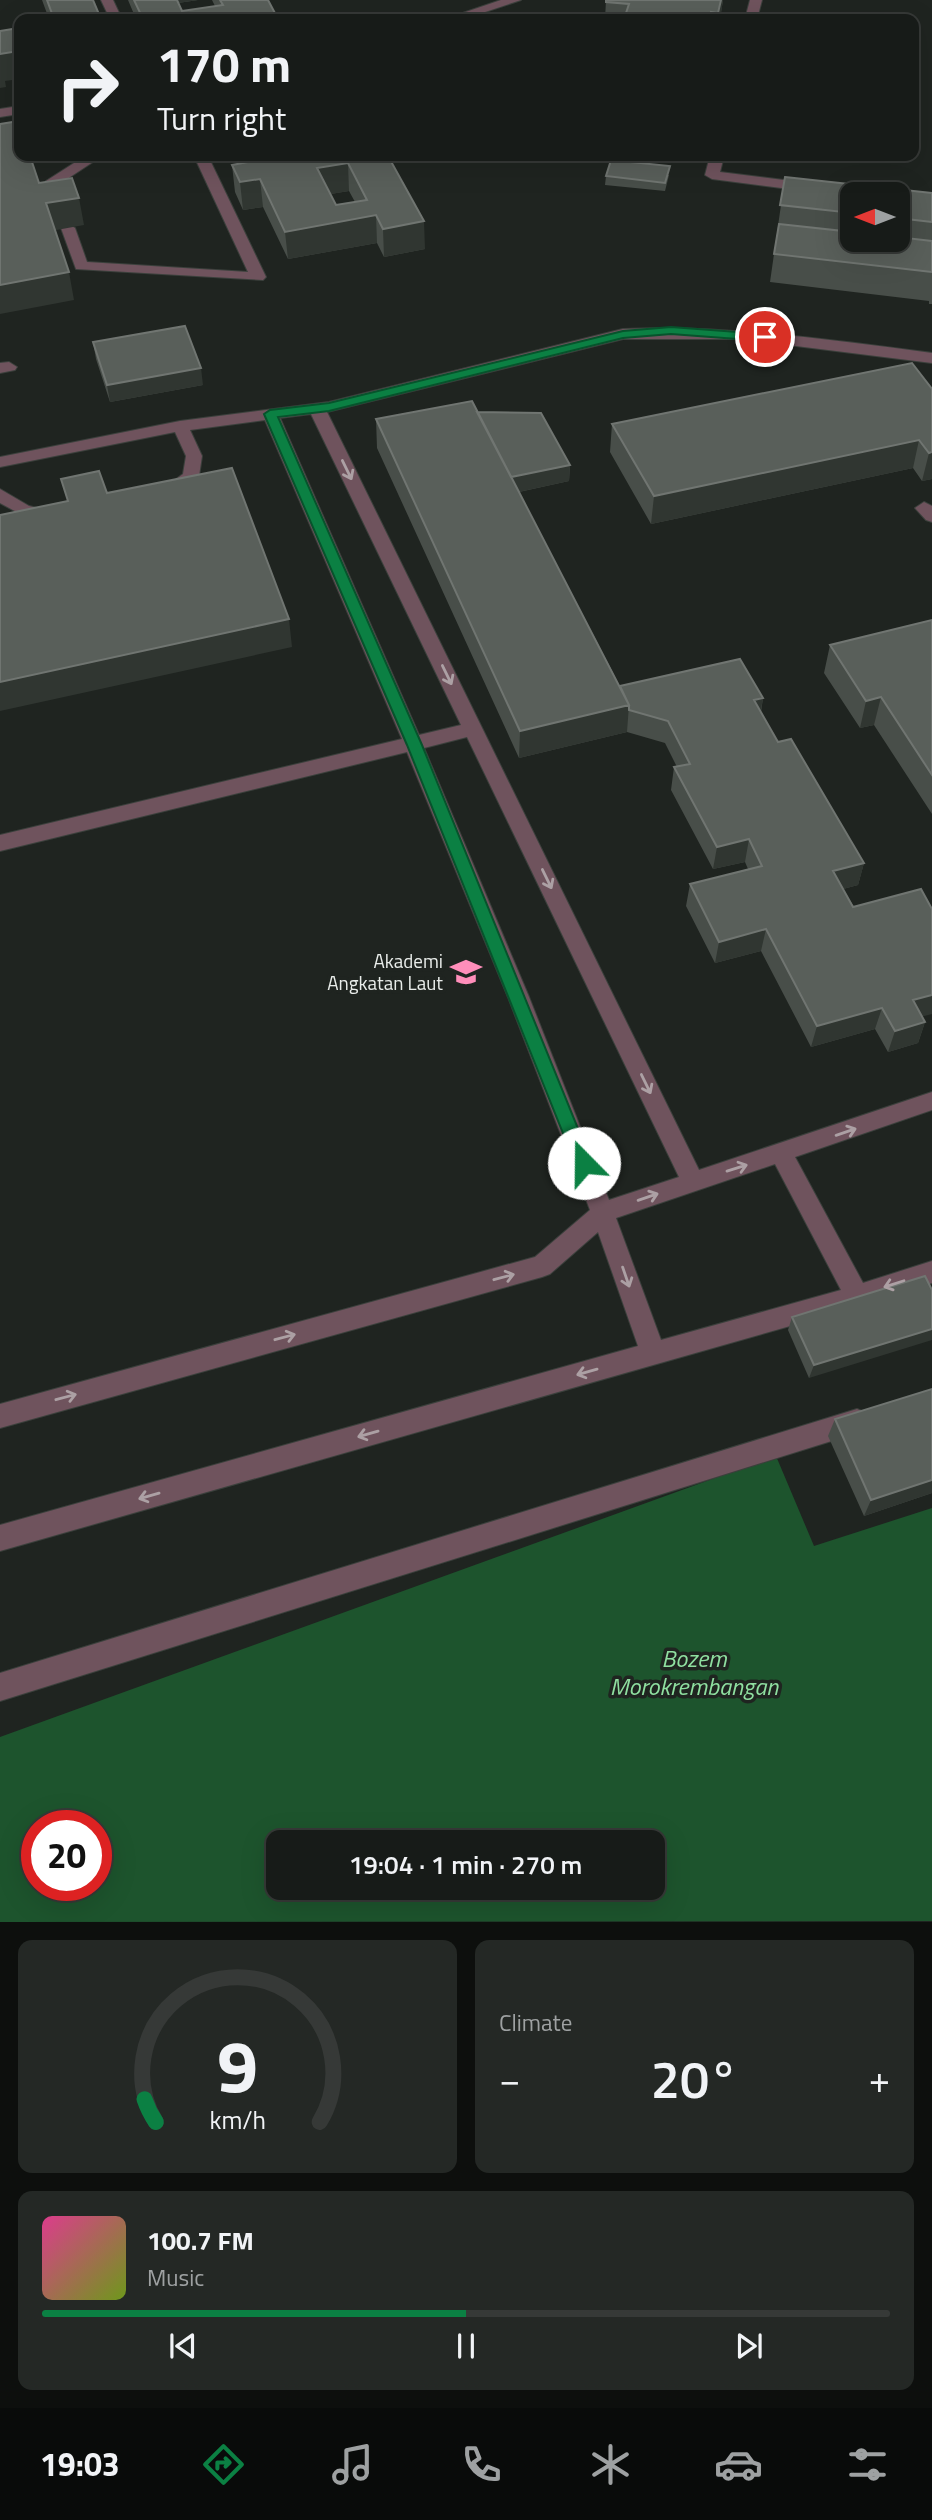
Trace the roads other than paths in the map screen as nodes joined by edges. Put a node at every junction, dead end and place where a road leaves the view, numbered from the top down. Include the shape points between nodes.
1 (517, 0) edge
2 (468, 14) edge
3 (497, 14) edge
4 (87, 161) edge
5 (203, 161) edge
6 (715, 161) edge
7 (840, 191) edge
8 (61, 208) edge
9 (68, 228) edge
10 (932, 358) edge
11 (317, 409) junction
12 (270, 414) junction
13 (180, 425) junction
14 (0, 462) edge
15 (0, 494) edge
16 (154, 497) edge
17 (71, 518) edge
18 (474, 729) junction
19 (415, 745) junction
20 (0, 843) edge
21 (932, 1101) edge
22 (781, 1154) junction
23 (693, 1182) junction
24 (604, 1212) junction
25 (932, 1272) edge
26 (857, 1296) junction
27 (653, 1353) junction
28 (879, 1414) edge
29 (0, 1416) edge
30 (0, 1538) edge
31 (0, 1687) edge

1 - 2 lane
1 - 3 lane
4 - 8 lane via 53,181
5 - 9 lane via 258,277 80,265
6 - 7 lane via 712,175
10 - 11 lane via 775,338 671,331 623,334
11 - 12 lane
11 -> 18 lane
12 - 13 lane
12 - 19 lane
13 - 14 lane
13 - 16 lane via 194,456 191,476
15 - 17 lane via 34,515
18 - 19 lane
18 -> 23 lane
19 - 20 lane
19 - 24 lane
22 -> 21 lane
23 -> 22 lane
22 - 26 lane
24 -> 23 lane
24 -> 27 lane
29 -> 24 lane via 542,1266
25 -> 26 lane
26 - 27 lane
27 -> 30 lane
28 - 31 lane

